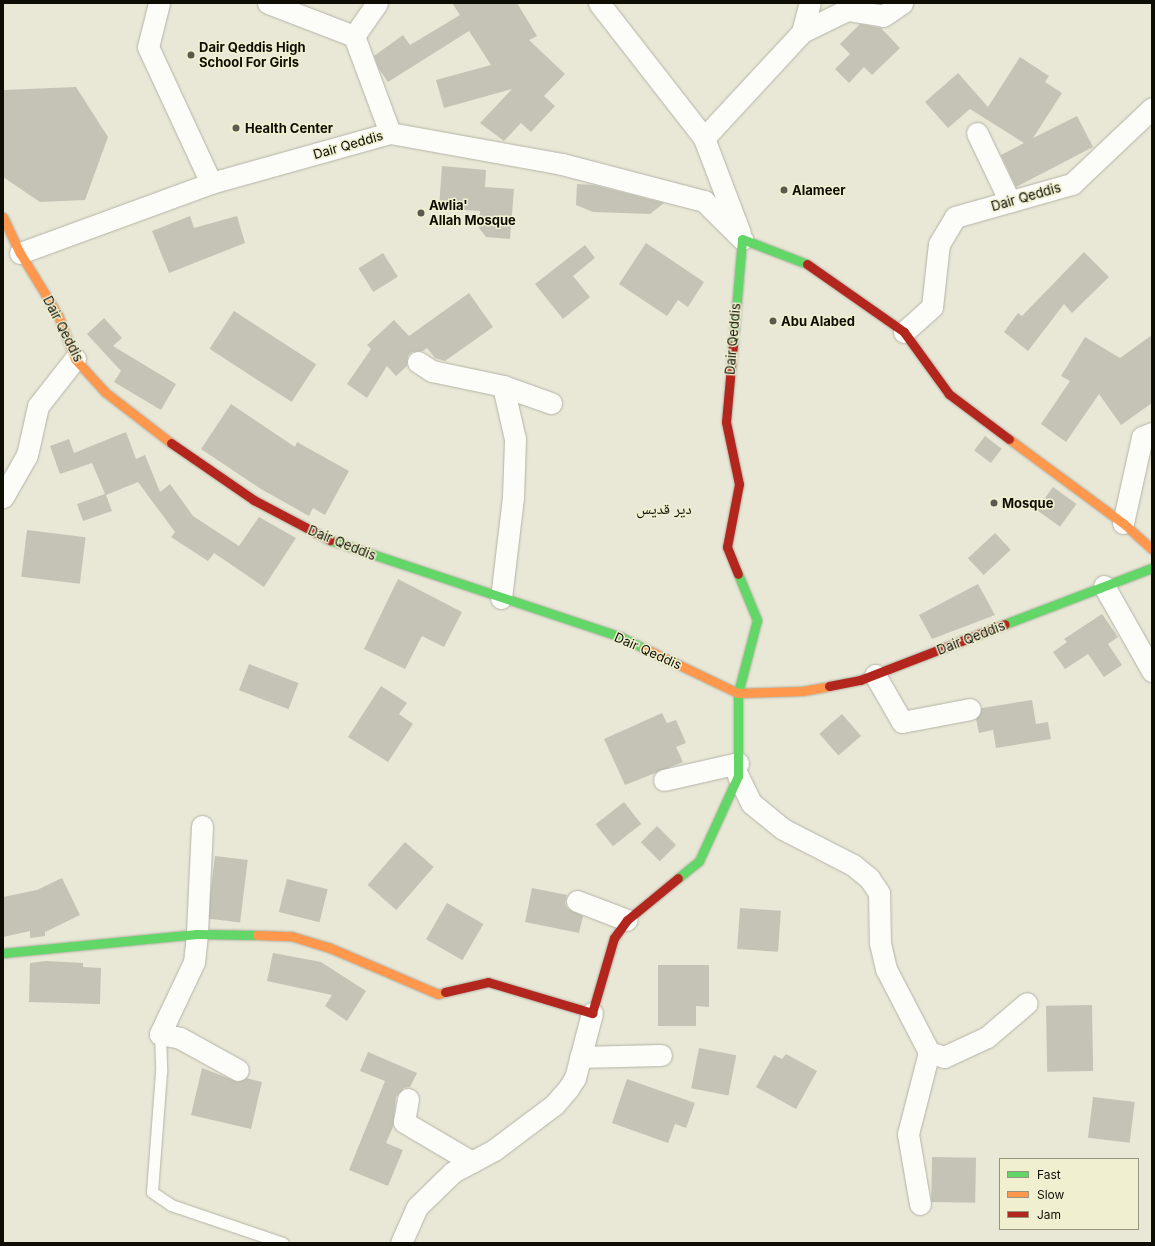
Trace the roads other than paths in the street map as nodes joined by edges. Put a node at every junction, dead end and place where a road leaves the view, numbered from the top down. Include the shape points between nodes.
1 (159, 3) edge
2 (268, 3) edge
3 (377, 3) edge
4 (599, 3) edge
5 (810, 3) edge
6 (902, 3) edge
7 (802, 32) junction
8 (354, 36) junction
9 (1152, 108) edge
10 (390, 133) junction
11 (977, 133) dead end
12 (704, 138) junction
13 (211, 183) junction
14 (1010, 202) junction
15 (3, 217) edge
16 (742, 239) junction
17 (20, 253) junction
18 (904, 332) junction
19 (75, 358) junction
20 (418, 362) dead end
21 (503, 386) junction
22 (551, 403) dead end
23 (1152, 433) edge
24 (3, 497) edge
25 (1123, 523) junction
26 (1152, 549) edge
27 (1152, 568) edge
28 (1104, 586) junction
29 (501, 598) junction
30 (1152, 671) edge
31 (875, 675) junction
32 (738, 693) junction
33 (970, 709) dead end
34 (738, 770) junction
35 (664, 780) dead end
36 (202, 826) dead end
37 (577, 901) dead end
38 (627, 920) junction
39 (198, 934) junction
40 (3, 953) edge
41 (1027, 1003) dead end
42 (592, 1013) junction
43 (160, 1034) junction
44 (929, 1052) junction
45 (661, 1055) dead end
46 (580, 1057) junction
47 (238, 1070) dead end
48 (408, 1099) dead end
49 (472, 1162) junction
50 (920, 1204) dead end
51 (283, 1243) edge
52 (401, 1243) edge

1 - 13 street via 148,47
2 - 8 street
3 - 8 street
4 - 12 street
5 - 7 street
6 - 7 street via 882,16 847,10
7 - 12 street
8 - 10 street
9 - 14 street, Dair Qeddis via 1072,184
10 - 13 street, Dair Qeddis
10 - 16 street, Dair Qeddis via 562,164 704,201
11 - 14 street
12 - 16 street
13 - 17 street, Dair Qeddis
14 - 18 street, Dair Qeddis via 955,217 939,244 932,307
15 - 17 street, Dair Qeddis
16 - 18 street, Dair Qeddis via 802,261
16 - 32 street, Dair Qeddis via 726,422 739,484 727,547 757,620
17 - 19 street, Dair Qeddis via 58,315
18 - 25 street, Dair Qeddis via 949,394
19 - 24 street via 38,406 27,455
19 - 29 street, Dair Qeddis via 105,392 164,438 254,500 321,537
20 - 21 street via 432,371
21 - 22 street
21 - 29 street via 515,439 513,497
23 - 25 street via 1142,437
25 - 26 street, Dair Qeddis
27 - 28 street, Dair Qeddis
28 - 30 street
28 - 31 street, Dair Qeddis
29 - 32 street, Dair Qeddis via 621,637
31 - 32 street, Dair Qeddis via 802,691
31 - 33 street via 902,722
32 - 34 street
34 - 35 street
34 - 38 street via 699,861
34 - 44 street via 751,803 783,829 853,865 869,878 879,893 880,943 886,969
36 - 39 street
37 - 38 street
38 - 42 street via 614,938
39 - 40 street
39 - 42 street via 291,936 328,946 438,994 488,982
39 - 43 street via 194,962
41 - 44 street via 987,1038 944,1057
42 - 46 street
43 - 47 street via 180,1038
43 - 51 lane via 161,1072 152,1192 171,1205
44 - 50 street via 908,1134
45 - 46 street
46 - 49 street via 575,1078 554,1105 494,1150
48 - 49 street via 404,1122
49 - 52 street via 453,1172 416,1207

